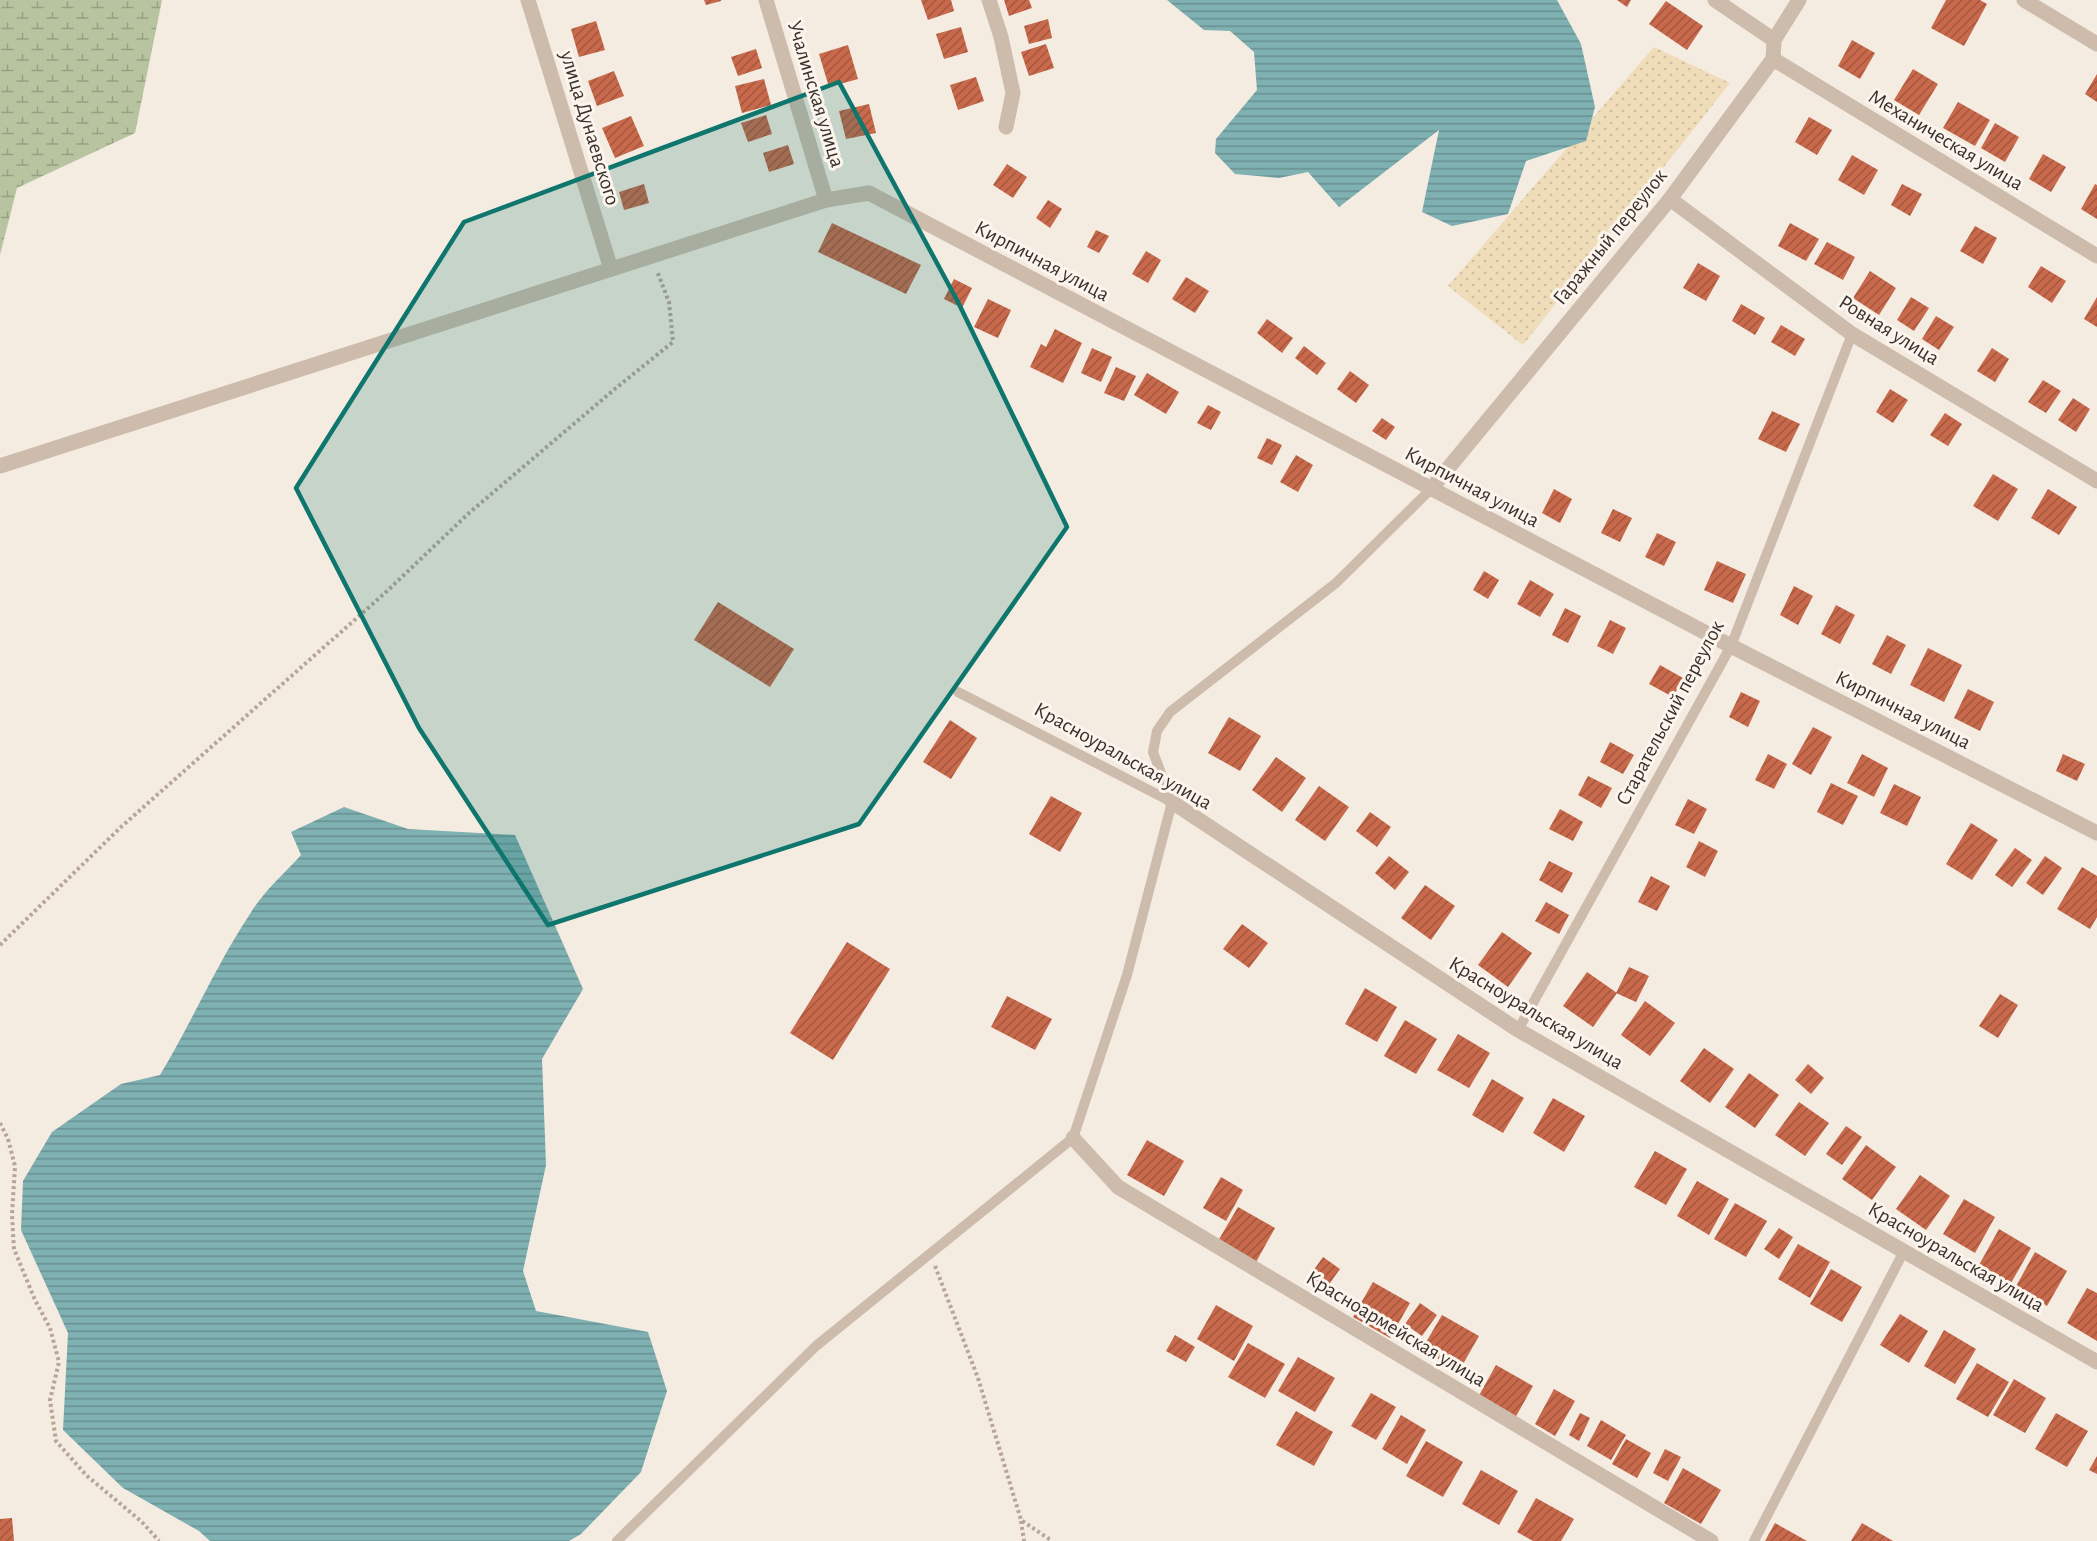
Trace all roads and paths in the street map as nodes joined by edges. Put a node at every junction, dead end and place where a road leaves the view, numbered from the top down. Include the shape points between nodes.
1 (528, 0) edge
2 (766, 0) edge
3 (988, 0) edge
4 (1715, 0) edge
5 (1799, 0) edge
6 (2024, 0) edge
7 (1774, 40) junction
8 (2097, 44) edge
9 (1773, 59) junction
10 (1006, 127) dead end
11 (1670, 199) junction
12 (826, 200) junction
13 (651, 256) junction
14 (2097, 256) edge
15 (611, 269) junction
16 (1852, 334) junction
17 (0, 466) edge
18 (2097, 481) edge
19 (1431, 489) junction
20 (1731, 646) junction
21 (958, 692) dead end
22 (1172, 802) junction
23 (2096, 831) edge
24 (0, 945) edge
25 (1518, 1030) junction
26 (0, 1123) edge
27 (1073, 1138) junction
28 (1904, 1251) junction
29 (930, 1254) junction
30 (2097, 1362) edge
31 (1021, 1520) junction
32 (159, 1541) edge
33 (617, 1541) edge
34 (1024, 1541) edge
35 (1052, 1541) edge
36 (1711, 1541) edge
37 (1754, 1541) edge

1 - 15 street, улица Дунаевского
2 - 12 street, Учалинская улица
3 - 10 street via 1013,93
4 - 7 street
5 - 7 street
6 - 8 street
7 - 9 street
9 - 11 street, Гаражный переулок
9 - 14 street, Механическая улица
11 - 16 street, Ровная улица
11 - 19 street, Гаражный переулок
12 - 13 street, Кирпичная улица
12 - 19 street, Кирпичная улица via 869,193
13 - 15 street, Кирпичная улица
13 - 24 path via 669,302 673,342 470,513 386,593 121,827
15 - 17 street, Кирпичная улица
16 - 18 street, Ровная улица
16 - 20 lane, Старательский переулок
19 - 20 street, Кирпичная улица
19 - 22 lane via 1336,583 1170,712 1157,731 1153,752
20 - 23 street, Кирпичная улица
20 - 25 lane, Старательский переулок
21 - 22 lane, Красноуральская улица
22 - 25 street, Красноуральская улица
22 - 27 lane via 1127,975
25 - 28 street, Красноуральская улица
26 - 32 path via 15,1166 14,1249 50,1328 59,1362 50,1400 56,1441 86,1475
27 - 29 lane
27 - 36 street, Красноармейская улица via 1118,1187
28 - 30 street, Красноуральская улица
28 - 37 lane
29 - 31 path via 978,1378
29 - 33 lane via 816,1346
31 - 34 path
31 - 35 path

